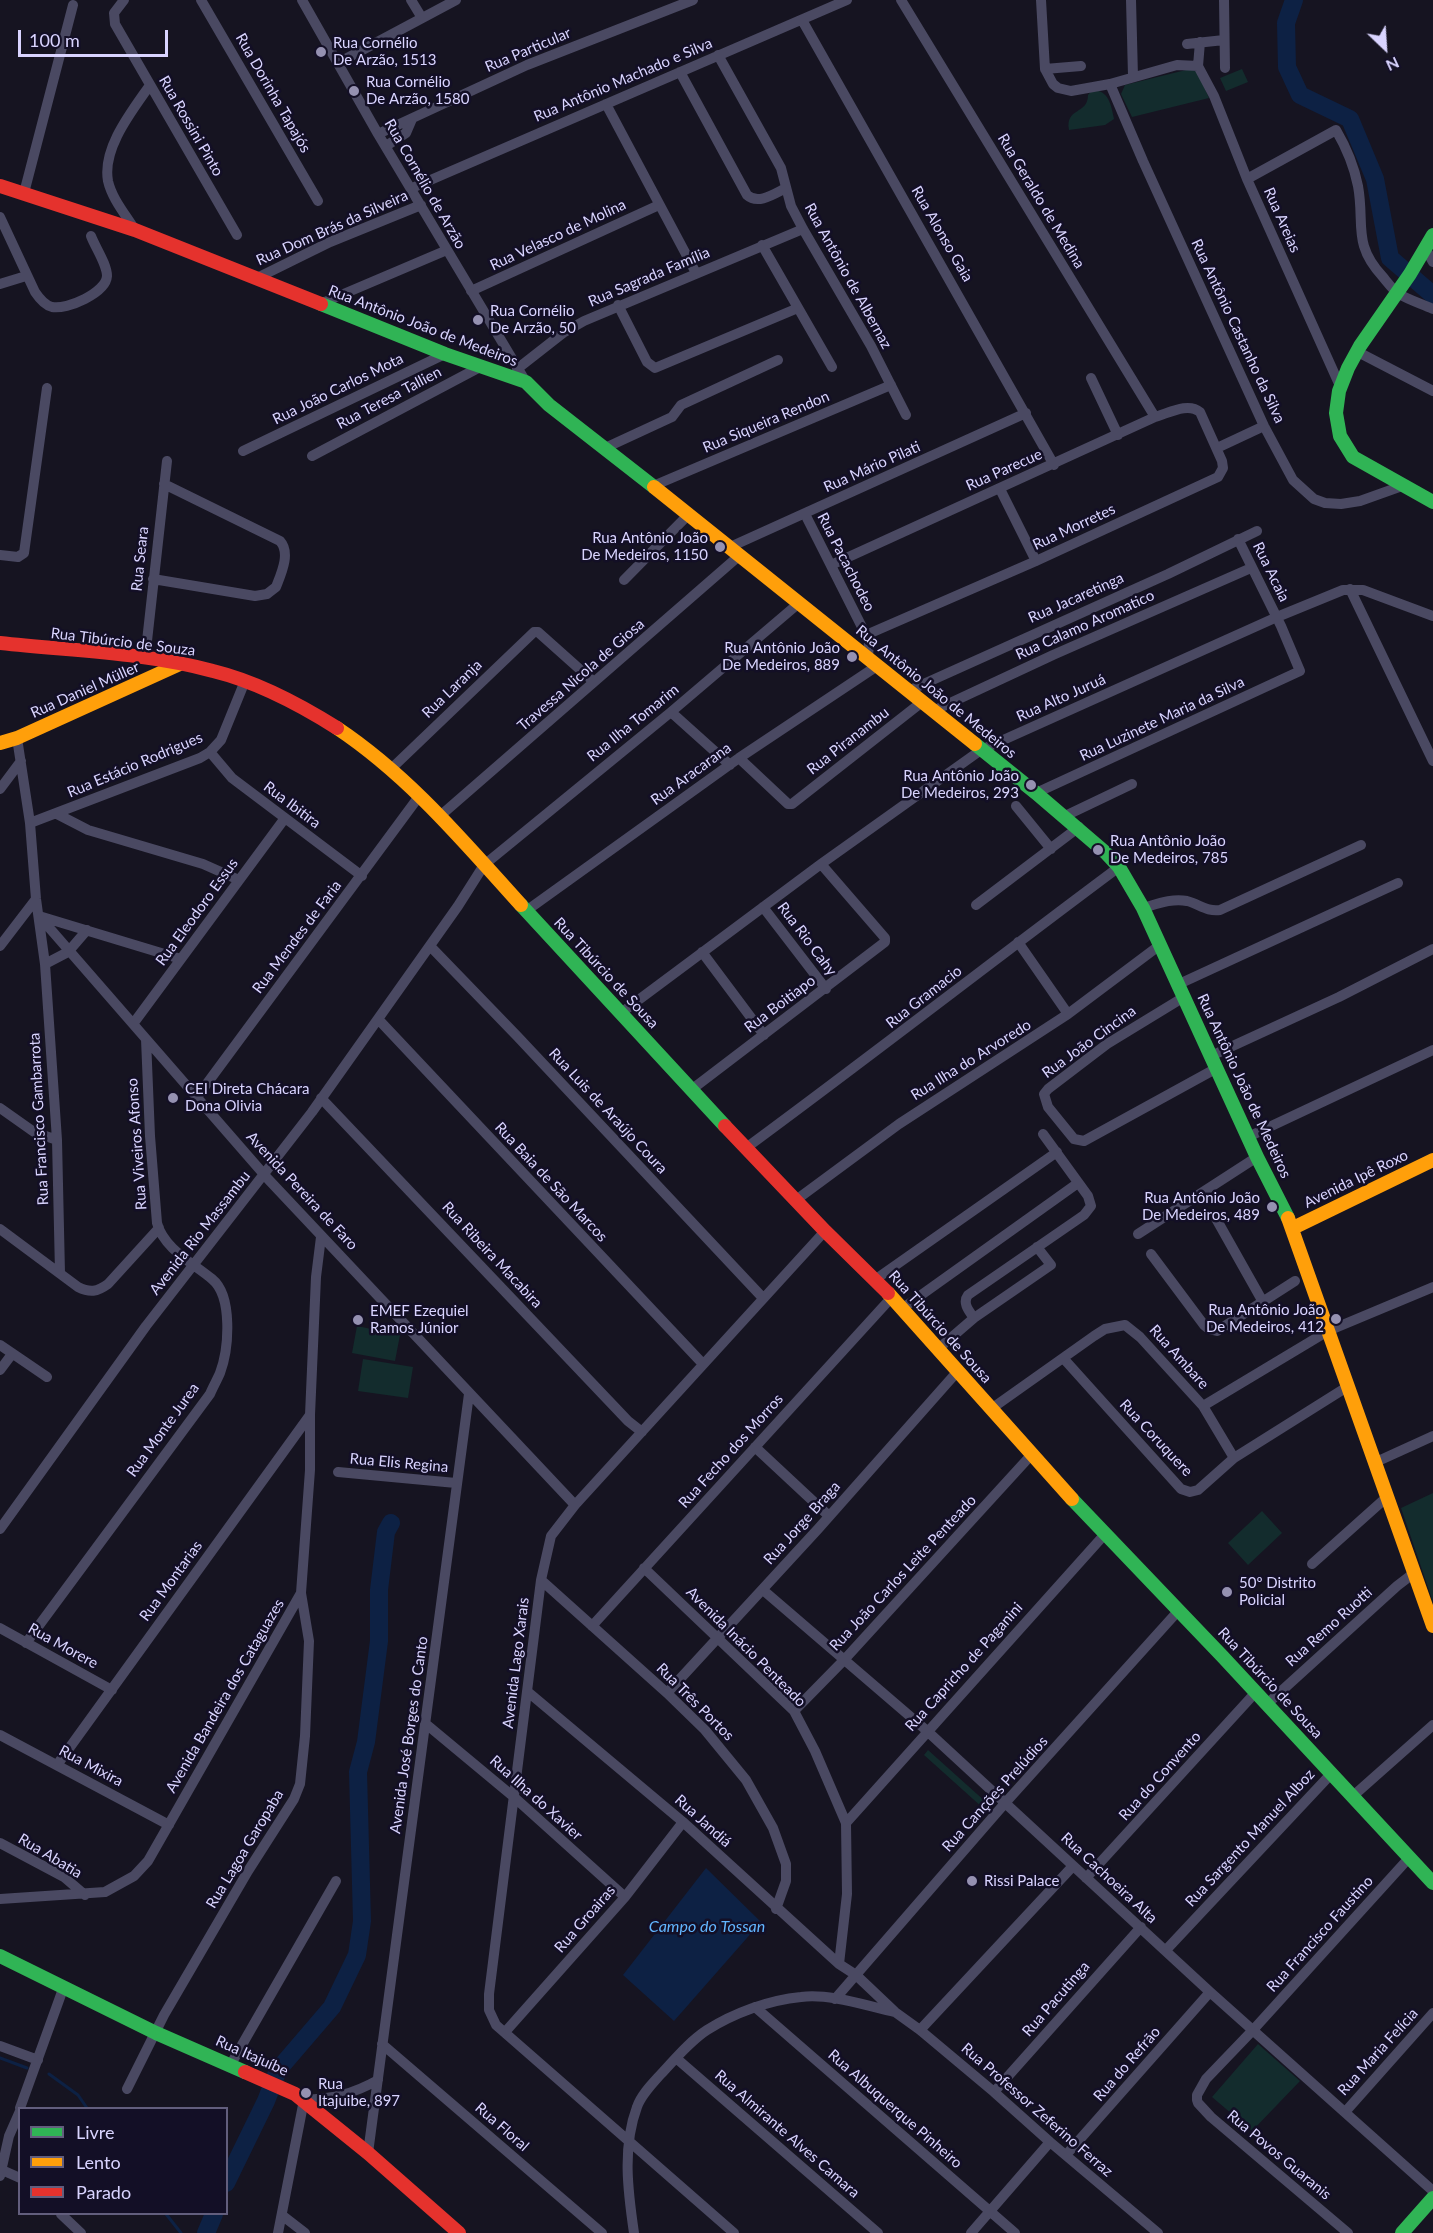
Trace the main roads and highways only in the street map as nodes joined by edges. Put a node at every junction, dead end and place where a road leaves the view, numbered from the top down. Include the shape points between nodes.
1 (0, 186) edge
2 (1433, 235) edge
3 (1427, 256) edge
4 (1433, 502) edge
5 (0, 643) edge
6 (182, 664) junction
7 (0, 743) edge
8 (420, 795) joint
9 (1433, 1160) edge
10 (1293, 1228) junction
11 (1433, 1626) edge
12 (1433, 1883) edge
13 (0, 1956) edge
14 (1433, 2198) edge
15 (459, 2233) edge
16 (1402, 2233) edge

1 - 10 main road, Rua Antônio João de Medeiros via 135,230 480,368 526,382 549,405 1065,816 1119,867 1143,908
2 - 3 main road
3 - 4 main road via 1356,351 1340,386 1336,423 1353,457
5 - 6 main road, Rua Tibúrcio de Souza
6 - 7 main road, Rua Daniel Müller
6 - 8 main road, Rua Tibúrcio de Souza via 245,681 290,699 357,740
8 - 12 main road, Rua Tibúrcio de Sousa via 691,1090 892,1296 1105,1534
9 - 10 main road, Avenida Ipê Roxo
10 - 11 main road, Rua Antônio João de Medeiros via 1301,1278 1328,1331
13 - 15 main road, Rua Itajuíbe via 156,2033 287,2089
14 - 16 main road

